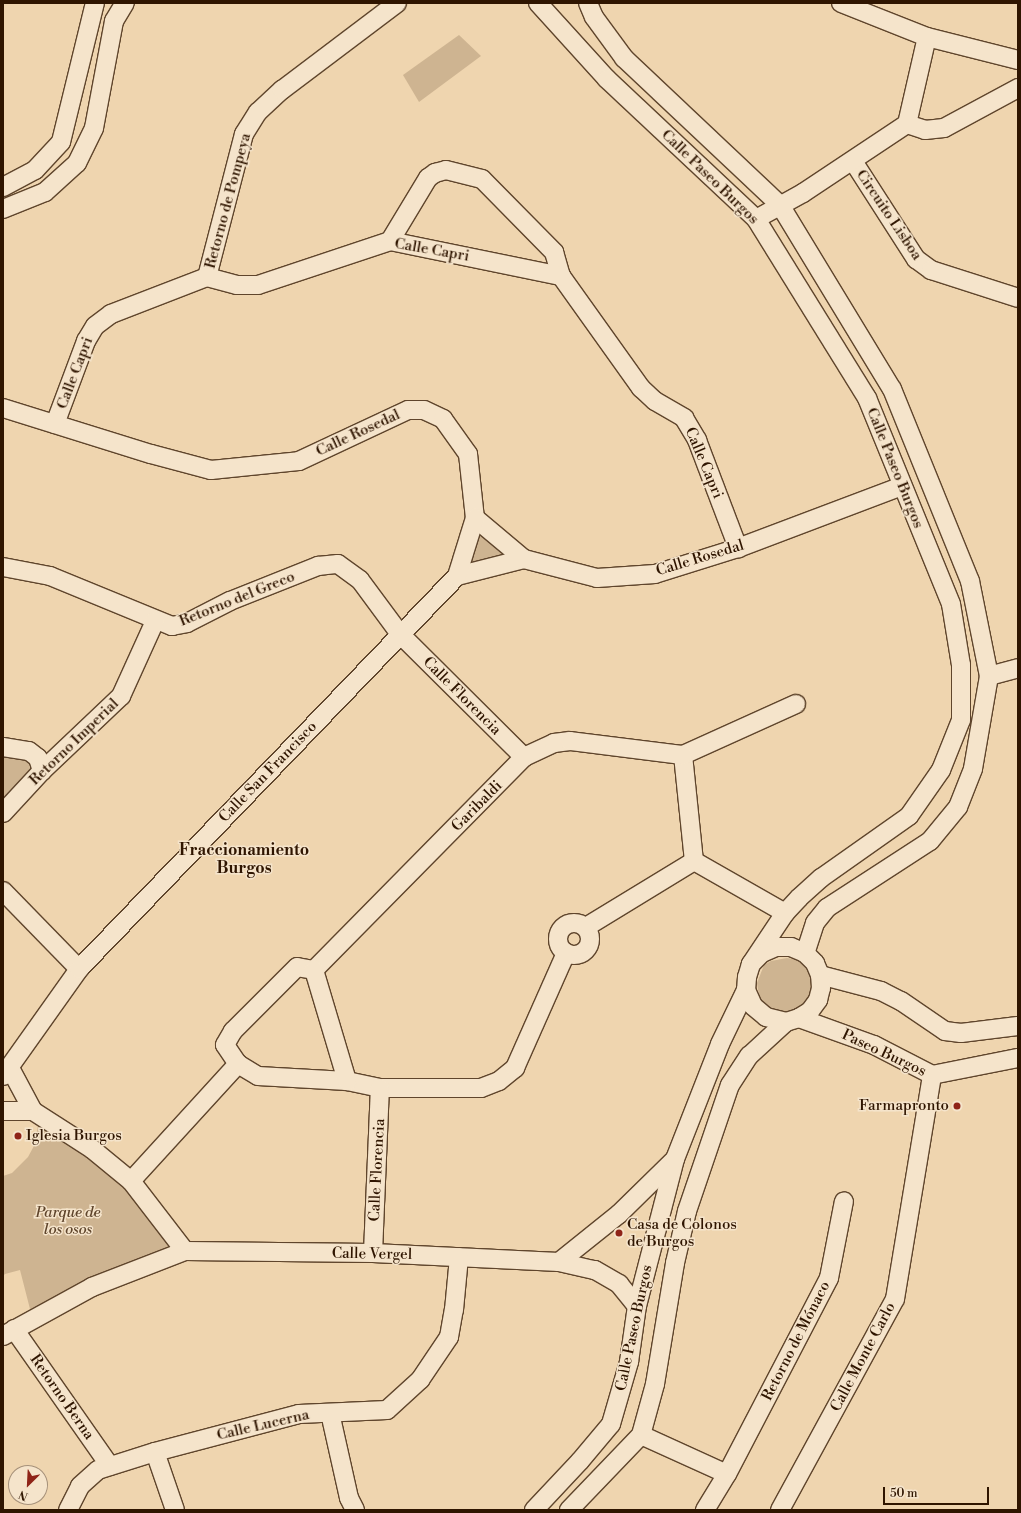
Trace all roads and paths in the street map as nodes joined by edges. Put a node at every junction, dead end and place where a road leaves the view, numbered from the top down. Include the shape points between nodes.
1 (95, 3) edge
2 (125, 3) edge
3 (397, 3) edge
4 (538, 3) edge
5 (588, 3) edge
6 (841, 3) edge
7 (926, 37) junction
8 (624, 58) junction
9 (1018, 60) edge
10 (606, 79) junction
11 (1018, 88) edge
12 (907, 124) junction
13 (853, 161) junction
14 (3, 187) edge
15 (780, 206) junction
16 (3, 209) edge
17 (756, 219) junction
18 (390, 241) junction
19 (561, 276) junction
20 (208, 277) junction
21 (1018, 298) edge
22 (875, 359) junction
23 (853, 372) junction
24 (892, 389) junction
25 (867, 398) junction
26 (3, 408) edge
27 (55, 424) junction
28 (902, 486) junction
29 (475, 518) junction
30 (738, 548) junction
31 (524, 559) junction
32 (3, 567) edge
33 (457, 576) junction
34 (155, 621) junction
35 (400, 634) junction
36 (1018, 668) edge
37 (989, 676) junction
38 (796, 704) dead end
39 (3, 746) edge
40 (684, 755) junction
41 (524, 757) junction
42 (42, 771) junction
43 (3, 814) edge
44 (694, 861) junction
45 (3, 891) edge
46 (785, 913) junction
47 (586, 927) junction
48 (566, 953) junction
49 (805, 953) junction
50 (751, 964) junction
51 (80, 969) junction
52 (314, 970) junction
53 (820, 975) junction
54 (746, 990) junction
55 (792, 1020) junction
56 (1018, 1026) edge
57 (1018, 1058) edge
58 (238, 1064) junction
59 (6, 1072) edge
60 (932, 1075) junction
61 (347, 1082) junction
62 (380, 1088) junction
63 (3, 1111) edge
64 (33, 1111) junction
65 (675, 1159) junction
66 (131, 1181) junction
67 (844, 1200) dead end
68 (185, 1251) junction
69 (373, 1253) junction
70 (459, 1257) junction
71 (559, 1262) junction
72 (637, 1306) junction
73 (9, 1333) edge
74 (633, 1334) junction
75 (663, 1340) junction
76 (629, 1362) junction
77 (658, 1367) junction
78 (330, 1413) junction
79 (641, 1435) junction
80 (597, 1440) junction
81 (155, 1452) junction
82 (618, 1458) junction
83 (580, 1461) junction
84 (110, 1466) junction
85 (727, 1474) junction
86 (600, 1478) junction
87 (352, 1504) edge
88 (68, 1510) edge
89 (175, 1510) edge
90 (534, 1510) edge
91 (570, 1510) edge
92 (705, 1510) edge
93 (780, 1510) edge

1 - 14 street via 61,142 35,170
2 - 16 street via 114,21 94,128 78,163 45,192
3 - 20 street, Retorno de Pompeya via 282,90 258,112 244,134
4 - 10 street, Calle Paseo Burgos
5 - 8 street, Calle Paseo Burgos via 594,17
6 - 7 street
7 - 9 street
7 - 12 street
8 - 10 street
8 - 15 street, Calle Paseo Burgos
10 - 17 street, Calle Paseo Burgos
11 - 12 street via 944,128 925,130
12 - 13 street, Circuito Lisboa
13 - 15 street, Circuito Lisboa
13 - 21 street, Circuito Lisboa via 916,259 931,270
15 - 17 street, Circuito Lisboa
15 - 22 street, Calle Paseo Burgos
17 - 23 street, Calle Paseo Burgos
18 - 19 street, Calle Capri
18 - 19 street via 428,178 446,170 482,179 554,252
18 - 20 street, Calle Capri via 258,285 237,285
19 - 30 street, Calle Capri via 641,388 655,401 684,418 697,440
20 - 27 street, Calle Capri via 111,314 95,326 86,341
22 - 23 street via 867,372
22 - 24 street, Calle Paseo Burgos
23 - 25 street, Calle Paseo Burgos
24 - 25 street via 878,388
24 - 37 street, Calle Paseo Burgos via 970,581
25 - 28 street, Calle Paseo Burgos
26 - 27 street, Calle Rosedal
27 - 29 street, Calle Rosedal via 211,470 299,461 408,410 424,410 443,419 468,454
28 - 30 street, Calle Rosedal
28 - 46 street, Calle Paseo Burgos via 951,604 961,665 961,720 941,770 909,816 821,878
29 - 31 street, Calle Rosedal
29 - 33 street, Calle San Francisco
30 - 31 street, Calle Rosedal via 655,574 596,578
31 - 33 street
32 - 34 street, Retorno del Greco via 50,576
33 - 35 street, Calle San Francisco
34 - 35 street, Retorno del Greco via 172,626 187,623 230,601 318,566 338,564 360,580
34 - 42 street, Retorno Imperial via 121,696
35 - 41 street, Calle Florencia
35 - 51 street, Calle San Francisco
36 - 37 street
37 - 49 street, Calle Paseo Burgos via 973,769 958,807 930,840 827,908 815,923
38 - 40 street
39 - 42 street via 30,751 38,758
40 - 41 street, Garibaldi via 570,740 554,743
40 - 44 street
41 - 52 street, Garibaldi
42 - 43 street, Retorno Imperial
44 - 46 street
44 - 47 street
45 - 51 street
46 - 50 street, Calle Paseo Burgos
47 - 48 street via 590,938 587,949 578,955
47 - 48 street via 570,922 560,929 557,940
48 - 62 street via 515,1068 499,1081 481,1088
49 - 50 street via 791,947 776,947 762,953
49 - 53 street via 815,963
50 - 54 street
51 - 59 street, Calle San Francisco
52 - 58 street via 297,967 233,1031 225,1045
52 - 61 street
53 - 55 street via 821,988 818,1000 810,1011
53 - 56 street via 881,991 901,1001 945,1031 961,1033
54 - 55 street via 753,1006 766,1017
54 - 65 street, Calle Paseo Burgos via 720,1044
55 - 60 street, Paseo Burgos via 874,1045
55 - 75 street, Calle Paseo Burgos via 749,1056 730,1085 687,1211 675,1262
57 - 60 street, Paseo Burgos
58 - 61 street via 258,1076
58 - 66 street
59 - 64 street, Calle San Francisco
60 - 93 street, Calle Monte Carlo via 895,1299
61 - 62 street
62 - 69 street, Calle Florencia
63 - 64 street
64 - 66 street via 92,1149
65 - 71 street via 619,1214
65 - 72 street, Calle Paseo Burgos
66 - 68 street
67 - 85 street, Retorno de Mónaco via 829,1278
68 - 69 street, Calle Vergel
68 - 73 street via 92,1287
69 - 70 street, Calle Vergel
70 - 71 street, Calle Vergel
70 - 78 street, Calle Lucerna via 449,1336 420,1380 387,1410
71 - 72 street, Calle Vergel via 595,1270 619,1284
72 - 74 street, Calle Paseo Burgos
73 - 84 street, Retorno Berna
74 - 75 street
74 - 76 street, Calle Paseo Burgos
75 - 77 street, Calle Paseo Burgos
76 - 77 street
76 - 80 street, Calle Paseo Burgos via 611,1424
77 - 79 street, Calle Paseo Burgos
78 - 81 street, Calle Lucerna via 299,1414
78 - 87 street
79 - 82 street
79 - 85 street
80 - 82 street via 604,1451
80 - 83 street, Calle Paseo Burgos
81 - 84 street, Calle Lucerna
81 - 89 street
82 - 86 street
83 - 86 street
83 - 90 street, Calle Paseo Burgos
84 - 88 street, Calle Lucerna via 98,1470 80,1486
85 - 92 street, Retorno de Mónaco
86 - 91 street

